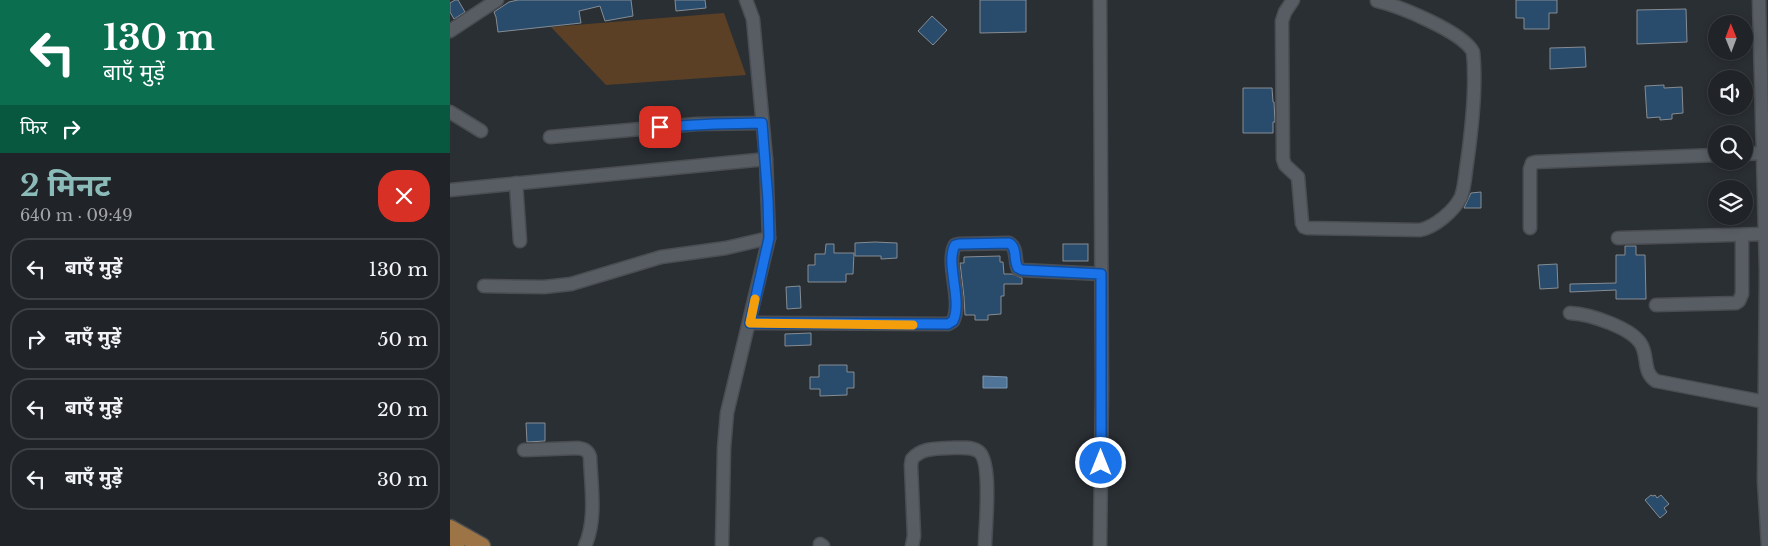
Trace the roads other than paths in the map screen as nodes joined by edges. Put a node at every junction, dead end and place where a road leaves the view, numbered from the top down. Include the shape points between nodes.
1 (498, 0) edge
2 (746, 0) edge
3 (1100, 0) edge
4 (1293, 0) edge
5 (1364, 0) edge
6 (1377, 0) edge
7 (1759, 0) edge
8 (450, 31) edge
9 (450, 112) edge
10 (762, 123) junction
11 (481, 131) dead end
12 (550, 138) dead end
13 (1763, 153) junction
14 (1753, 154) edge
15 (1708, 155) edge
16 (766, 159) junction
17 (516, 183) junction
18 (450, 190) edge
19 (1530, 228) dead end
20 (1765, 234) junction
21 (1742, 235) junction
22 (769, 238) junction
23 (1618, 238) dead end
24 (520, 241) dead end
25 (1767, 272) edge
26 (1101, 274) junction
27 (484, 286) dead end
28 (1656, 304) dead end
29 (1570, 313) dead end
30 (750, 323) junction
31 (1765, 402) junction
32 (524, 450) dead end
33 (1767, 511) edge
34 (450, 528) edge
35 (450, 542) edge
36 (456, 546) edge
37 (482, 546) edge
38 (585, 546) edge
39 (722, 546) edge
40 (912, 546) edge
41 (985, 546) edge
42 (1100, 546) edge
43 (1768, 546) edge

1 - 8 street
2 - 10 street via 752,18
3 - 26 street
4 - 6 street via 1282,21 1283,159 1298,176 1304,227 1420,230 1433,226 1450,211 1462,192 1469,148 1473,52 1455,36 1422,18
5 - 6 street
7 - 13 street
9 - 11 street
10 - 12 street via 697,124
10 - 16 street
13 - 14 street
13 - 20 street
15 - 19 street via 1532,163
16 - 17 street
16 - 22 street
17 - 18 street
17 - 24 street
20 - 21 street
20 - 25 street
21 - 23 street
21 - 28 street via 1742,294 1739,301
22 - 27 street via 661,257 572,284
22 - 30 street
25 - 31 street
26 - 30 street via 1022,270 1016,265 1014,248 1009,243 959,244 955,245 952,254 956,310 953,321 948,324
26 - 42 street
29 - 31 street via 1602,320 1638,338 1645,352 1649,374 1656,380
30 - 39 street via 727,413
31 - 33 street
32 - 38 street via 578,448 588,452 592,520
33 - 43 street
34 - 37 main road
35 - 36 main road
40 - 41 street via 912,459 923,451 956,448 971,448 984,458 987,483

